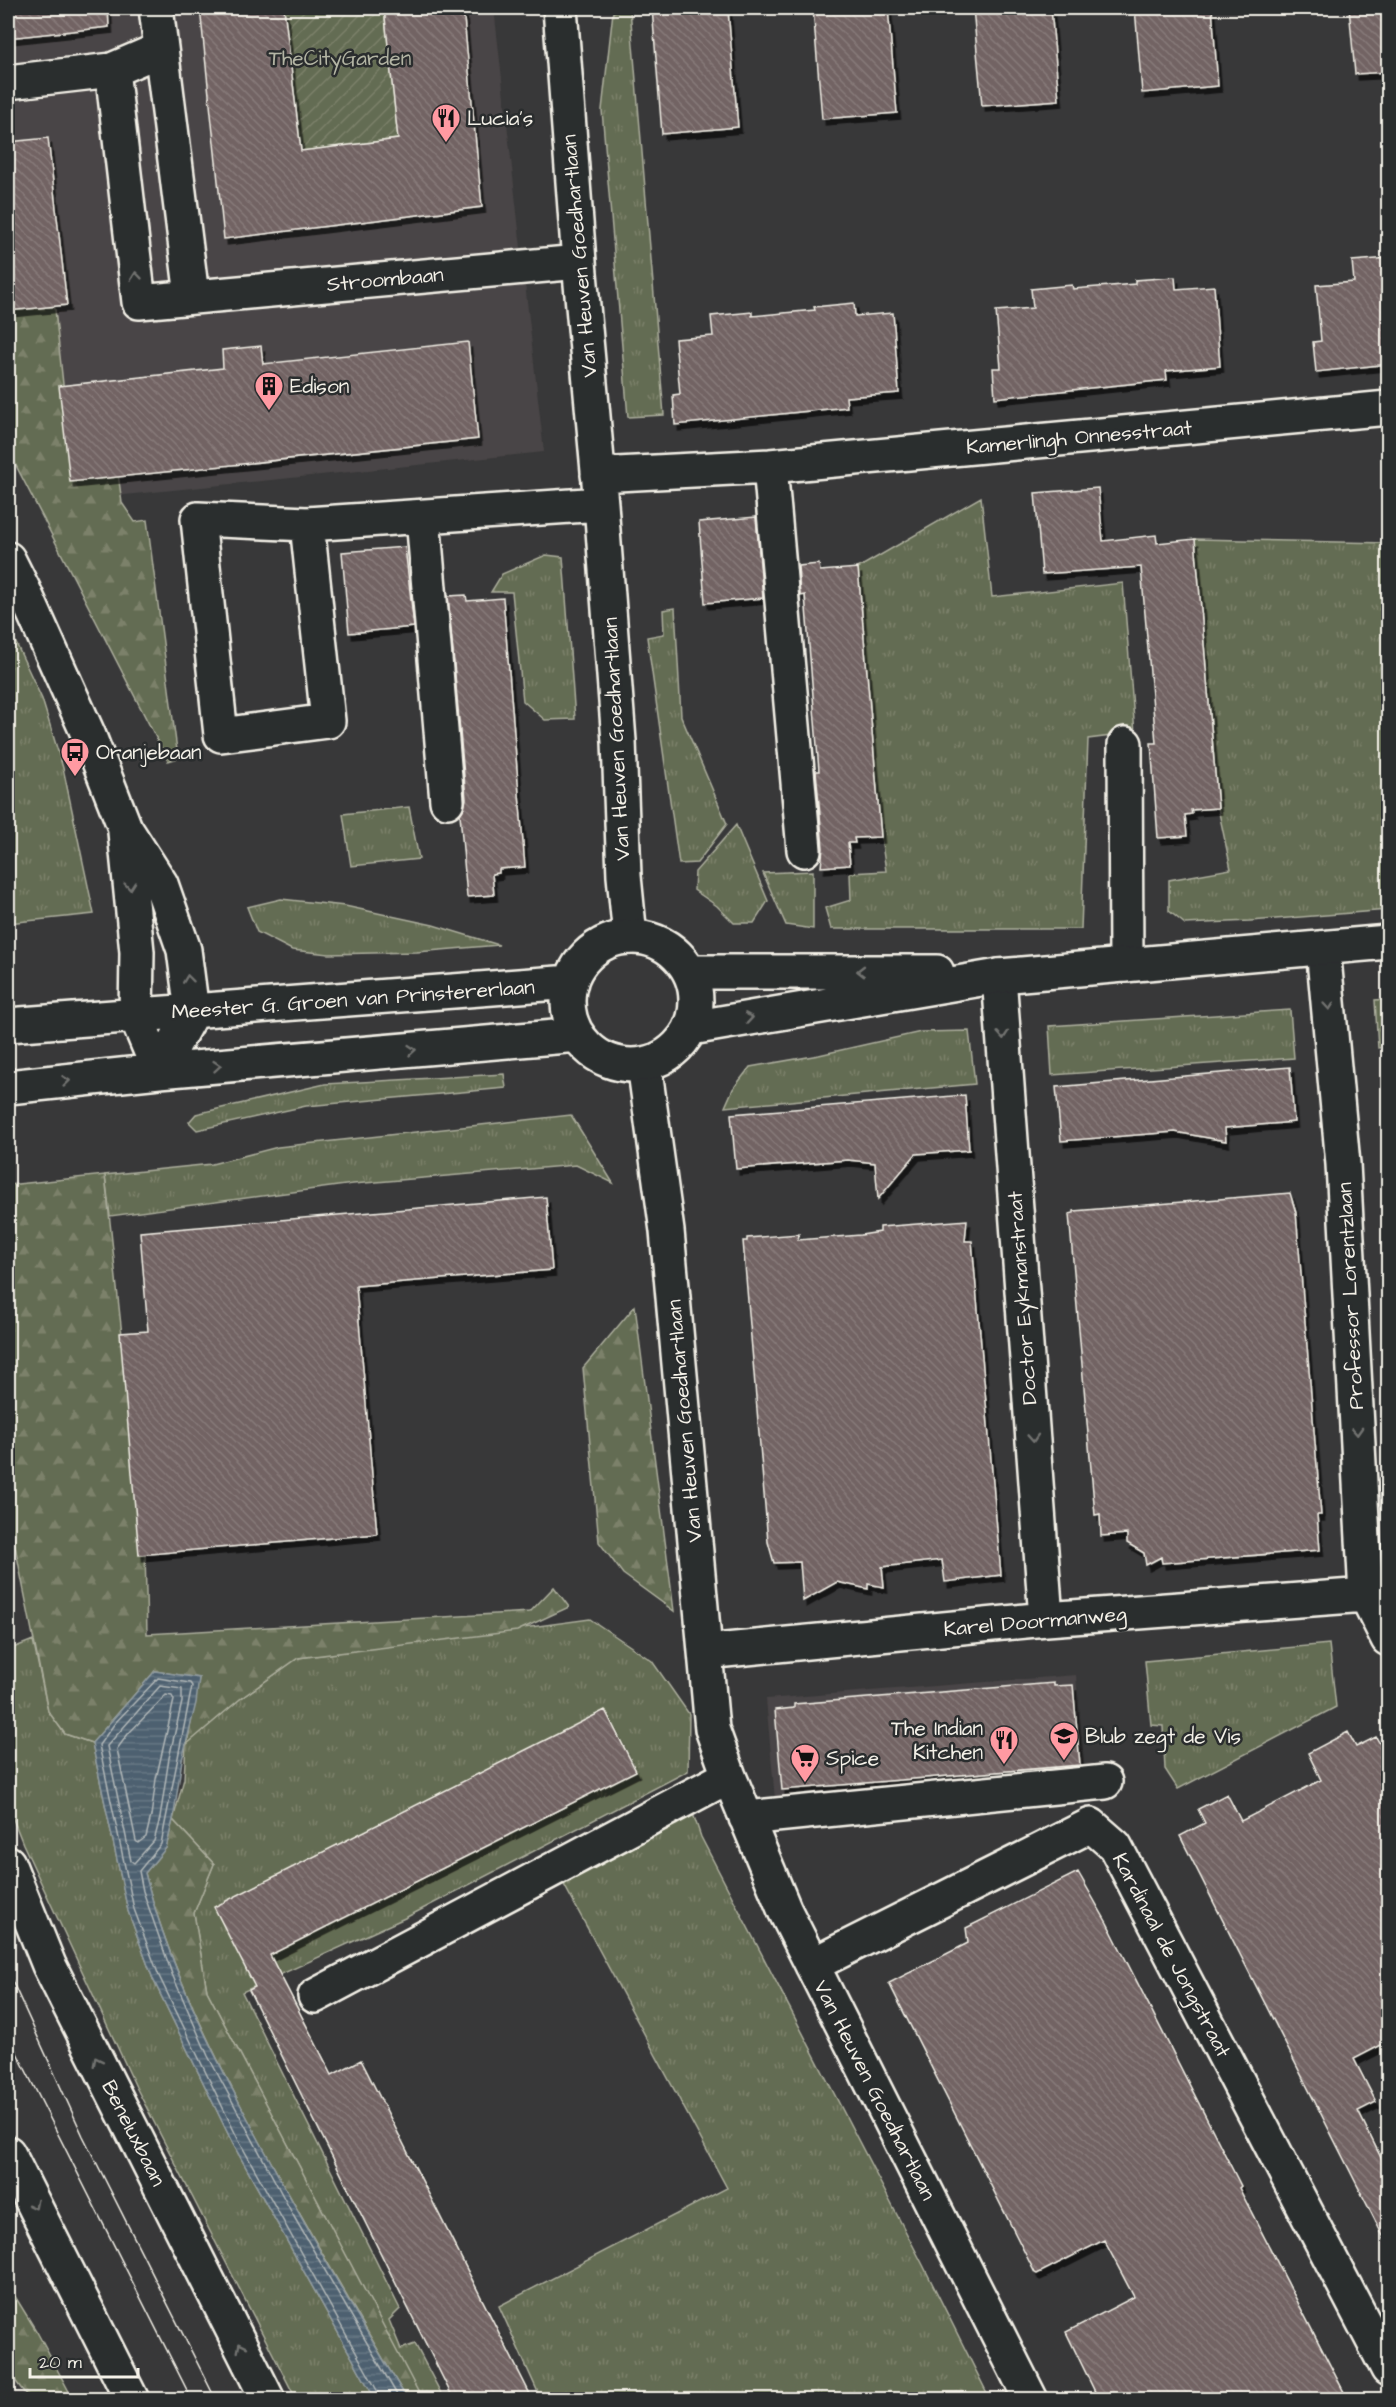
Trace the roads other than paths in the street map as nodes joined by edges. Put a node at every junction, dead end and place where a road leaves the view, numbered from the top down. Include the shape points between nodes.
1 (156, 8) edge
2 (560, 8) edge
3 (161, 49) junction
4 (112, 70) junction
5 (8, 82) edge
6 (579, 262) junction
7 (192, 296) junction
8 (1389, 408) edge
9 (770, 466) junction
10 (599, 489) junction
11 (423, 517) junction
12 (307, 524) junction
13 (8, 559) edge
14 (1125, 744) dead end
15 (447, 801) dead end
16 (124, 828) junction
17 (804, 850) dead end
18 (630, 937) junction
19 (1389, 942) edge
20 (1323, 948) junction
21 (1126, 965) junction
22 (689, 972) junction
23 (999, 976) junction
24 (571, 982) junction
25 (192, 1012) junction
26 (136, 1016) junction
27 (8, 1025) edge
28 (691, 1028) junction
29 (578, 1035) junction
30 (644, 1064) junction
31 (159, 1071) junction
32 (8, 1087) edge
33 (1366, 1595) junction
34 (1046, 1619) junction
35 (1389, 1639) edge
36 (705, 1652) junction
37 (729, 1776) junction
38 (1105, 1782) dead end
39 (746, 1818) junction
40 (8, 1863) edge
41 (812, 1965) junction
42 (315, 1996) dead end
43 (8, 2153) edge
44 (1389, 2369) edge
45 (132, 2400) edge
46 (268, 2400) edge
47 (1031, 2400) edge

1 - 3 street
2 - 6 street, Van Heuven Goedhartlaan
3 - 4 street
3 - 7 street
4 - 5 street
7 -> 4 street, Stroombaan via 138,302
6 - 7 street, Stroombaan
6 - 10 street, Van Heuven Goedhartlaan
8 - 9 street, Kamerlingh Onnesstraat
9 - 10 street, Kamerlingh Onnesstraat
9 - 17 street
10 - 11 street
10 - 18 street, Van Heuven Goedhartlaan
11 - 12 street
11 - 15 street
12 - 12 street via 328,721 221,735 198,519
13 - 16 street via 89,736
14 - 21 street
25 -> 16 street via 184,950 161,884
16 -> 26 street via 137,952
18 - 22 street via 658,943 681,960
18 - 24 street via 593,951
19 - 20 street
20 - 21 street
20 -> 33 street, Professor Lorentzlaan via 1343,1164
21 - 23 street
23 -> 22 street via 920,970
22 - 28 street via 696,999
28 -> 23 street
23 -> 34 street, Doctor Eykmanstraat
24 - 25 street, Meester G. Groen van Prinstererlaan
24 - 29 street via 568,1010
25 - 26 street, Meester G. Groen van Prinstererlaan
25 - 31 street
26 - 27 street
26 - 31 street
28 - 30 street via 678,1047 659,1060
29 - 30 street via 593,1052 613,1063
31 -> 29 street
30 - 36 street, Van Heuven Goedhartlaan via 667,1231
32 -> 31 street
33 - 34 street, Karel Doormanweg
33 - 35 street, Professor Lorentzlaan
34 - 36 street, Karel Doormanweg
36 - 37 street, Van Heuven Goedhartlaan via 712,1729
37 - 39 street, Van Heuven Goedhartlaan
37 - 42 street
38 - 39 street
39 - 41 street, Van Heuven Goedhartlaan via 784,1911
46 -> 40 street, Beneluxbaan via 49,1965
41 - 44 street, Kardinaal de Jongstraat via 1091,1825 1115,1846
41 - 47 street, Van Heuven Goedhartlaan
43 -> 45 street

